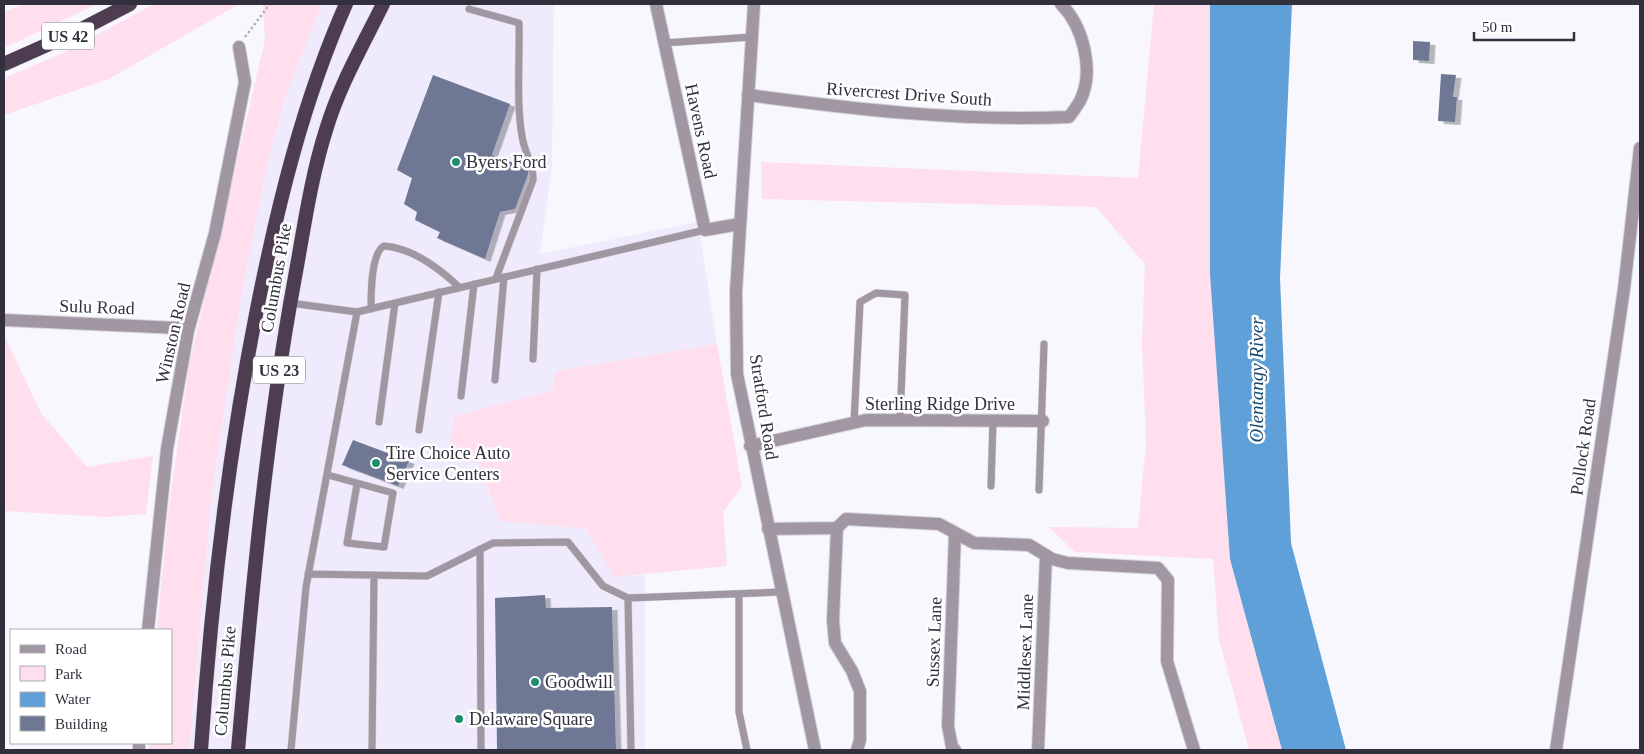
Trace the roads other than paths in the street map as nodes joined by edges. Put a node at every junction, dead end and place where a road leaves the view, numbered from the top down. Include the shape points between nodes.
1 (130, 4) edge
2 (346, 4) edge
3 (383, 4) edge
4 (656, 4) edge
5 (754, 4) edge
6 (1061, 4) edge
7 (469, 9) dead end
8 (752, 38) junction
9 (664, 43) junction
10 (239, 47) road end
11 (4, 64) edge
12 (748, 95) junction
13 (1640, 148) edge
14 (740, 224) junction
15 (705, 230) junction
16 (536, 269) junction
17 (500, 278) junction
18 (474, 284) junction
19 (459, 288) junction
20 (439, 292) junction
21 (290, 303) junction
22 (395, 303) junction
23 (371, 309) junction
24 (357, 312) junction
25 (4, 320) edge
26 (188, 331) junction
27 (1044, 344) dead end
28 (533, 359) dead end
29 (495, 380) dead end
30 (461, 396) dead end
31 (900, 421) junction
32 (993, 421) junction
33 (1042, 421) junction
34 (379, 422) dead end
35 (854, 423) junction
36 (419, 430) dead end
37 (750, 446) junction
38 (328, 476) junction
39 (357, 484) junction
40 (991, 486) dead end
41 (1039, 490) dead end
42 (837, 528) junction
43 (768, 529) junction
44 (955, 533) junction
45 (480, 549) junction
46 (1046, 555) junction
47 (308, 574) junction
48 (374, 575) junction
49 (781, 592) junction
50 (739, 594) junction
51 (628, 598) junction
52 (148, 629) edge
53 (201, 750) edge
54 (238, 750) edge
55 (291, 750) edge
56 (372, 750) edge
57 (481, 750) edge
58 (631, 750) edge
59 (747, 750) edge
60 (815, 750) edge
61 (857, 750) edge
62 (955, 750) edge
63 (1038, 750) edge
64 (1194, 750) edge
65 (1556, 750) edge

1 - 11 highway, US 42
2 - 53 highway, Columbus Pike / US 23 via 324,54 294,148 266,259 243,376 217,570
3 - 21 highway, Columbus Pike / US 23 via 358,52 326,130
4 - 9 street, Havens Road
5 - 8 street, Stratford Road
6 - 12 street, Rivercrest Drive South via 1081,34 1087,74 1081,100 1069,117 1019,120 958,116 822,105
7 - 17 lane via 519,22 522,135 527,158 532,165 533,180
8 - 9 lane
8 - 12 street, Stratford Road
9 - 15 street, Havens Road
10 - 26 street, Winston Road via 245,82 215,233
12 - 14 street, Stratford Road
13 - 65 street, Pollock Road via 1624,289
14 - 15 street
14 - 37 street, Stratford Road via 736,292 737,374
15 - 16 lane
16 - 17 lane
16 - 28 lane
17 - 18 lane
17 - 29 lane
18 - 19 lane
18 - 30 lane
19 - 20 lane
19 - 23 lane via 443,271 394,247 384,246 378,252 374,268
20 - 22 lane
20 - 36 lane
21 - 24 lane
21 - 54 highway, Columbus Pike / US 23 via 254,567
22 - 23 lane
22 - 34 lane
23 - 24 lane
24 - 38 lane
25 - 26 street, Sulu Road
26 - 52 street, Winston Road via 167,449
27 - 33 lane
31 - 32 street, Sterling Ridge Drive
31 - 35 street, Sterling Ridge Drive
31 - 35 lane via 905,294 876,293 860,302
32 - 33 street, Sterling Ridge Drive
32 - 40 lane
33 - 41 lane
35 - 37 street, Sterling Ridge Drive
37 - 43 street, Stratford Road
38 - 39 lane
38 - 47 lane
39 - 39 lane via 394,493 384,547 347,543
42 - 43 street
42 - 44 street via 846,520 923,522 939,524
42 - 61 street via 835,644 860,691
43 - 49 street, Stratford Road
44 - 46 street via 974,543 1029,546
44 - 62 street, Sussex Lane via 948,726
45 - 48 lane via 427,576
45 - 51 lane via 493,543 568,542 603,586
45 - 57 lane
46 - 63 street, Middlesex Lane
46 - 64 street via 1068,563 1158,568 1168,580 1167,661
47 - 48 lane
47 - 55 lane
48 - 56 lane
49 - 50 lane
49 - 60 street, Stratford Road
50 - 51 lane
50 - 59 lane via 739,712
51 - 58 lane

